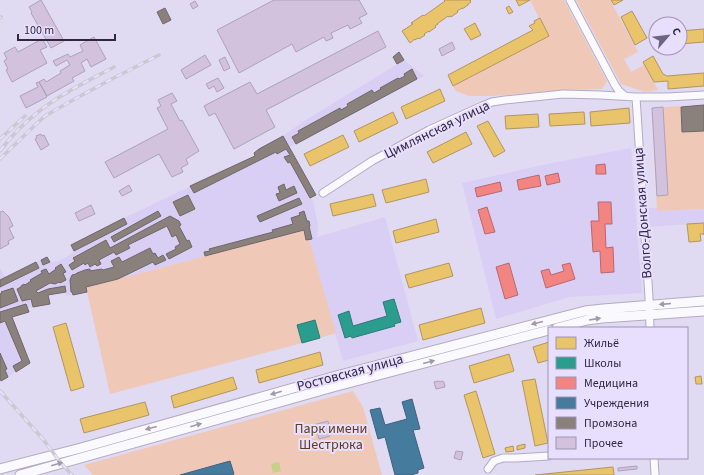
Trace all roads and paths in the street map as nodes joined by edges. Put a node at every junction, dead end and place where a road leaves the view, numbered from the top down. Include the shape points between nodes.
1 (570, 0) edge
2 (704, 95) edge
3 (625, 96) junction
4 (636, 97) junction
5 (323, 193) dead end
6 (704, 301) edge
7 (649, 310) junction
8 (704, 311) edge
9 (561, 327) edge
10 (650, 327) edge
11 (548, 330) edge
12 (548, 456) edge
13 (654, 459) edge
14 (0, 469) edge
15 (488, 469) dead end
16 (20, 475) edge
17 (655, 475) edge

1 - 3 street via 615,85
2 - 4 street, Цимлянская улица
3 - 4 street, Цимлянская улица
3 - 5 street, Цимлянская улица via 563,94 492,102 429,130 372,161
4 - 7 street, Волго-Донская улица
6 -> 7 street, Ростовская улица
7 - 8 street, Ростовская улица
9 -> 7 street, Ростовская улица
7 - 10 street, Волго-Донская улица
7 -> 14 street, Ростовская улица via 603,308 585,311 344,374
16 -> 11 street, Ростовская улица via 333,387
12 - 15 street via 503,458 494,461
13 - 17 street

